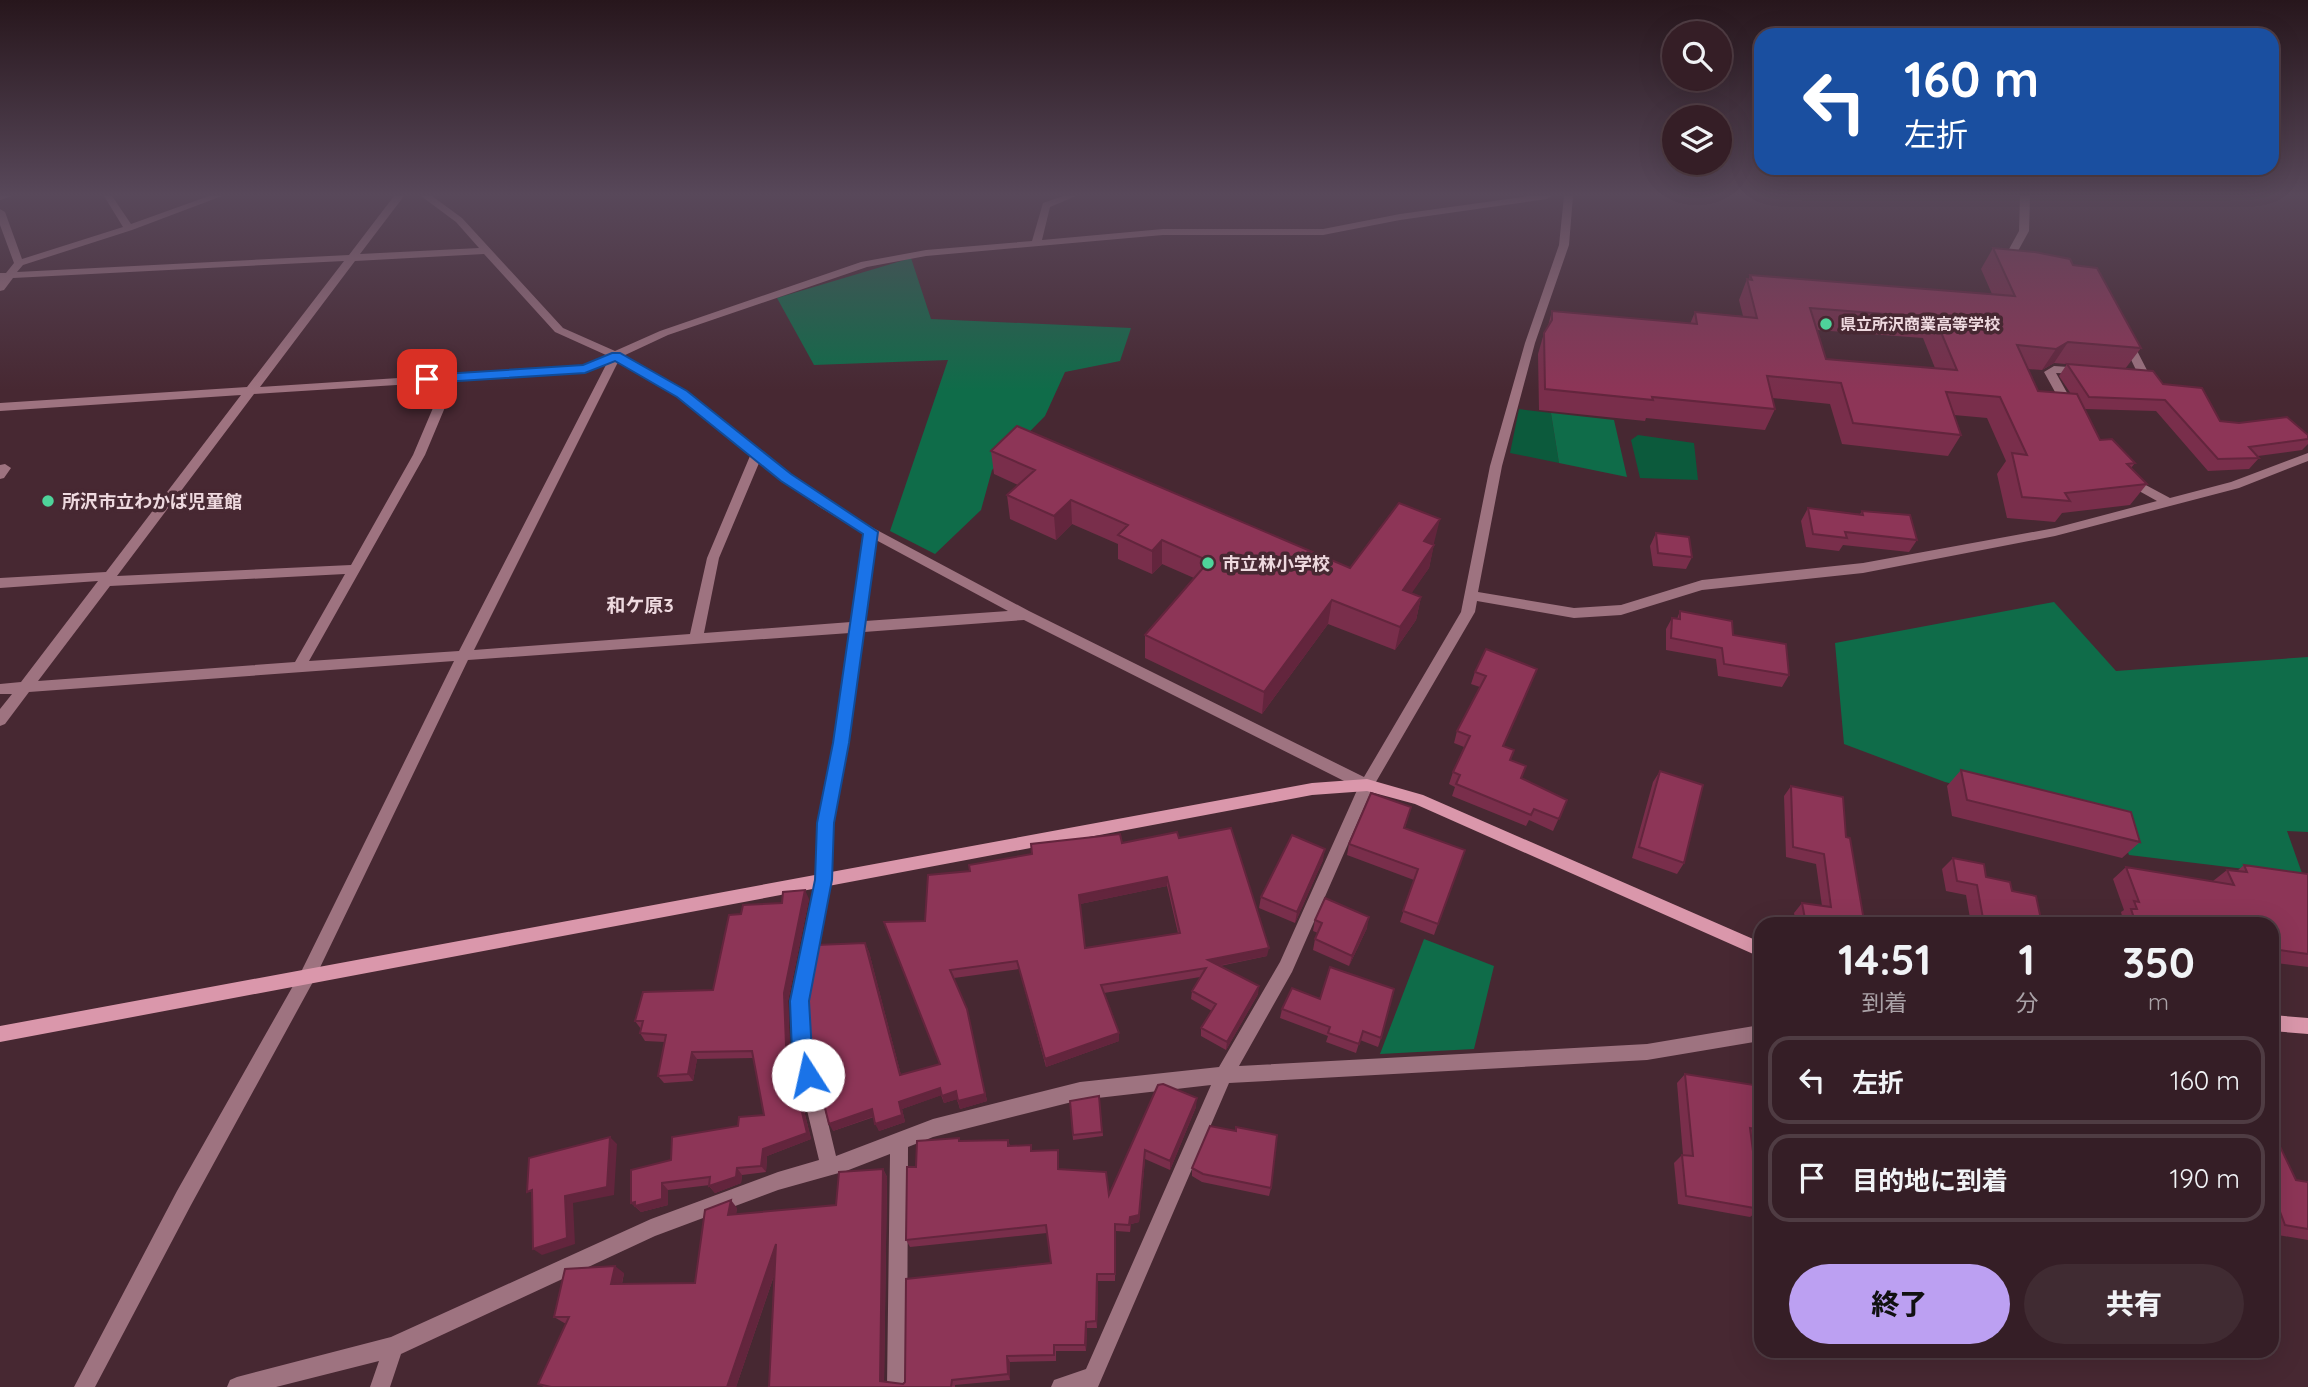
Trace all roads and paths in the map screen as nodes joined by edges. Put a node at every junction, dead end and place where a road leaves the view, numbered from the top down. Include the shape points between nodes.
1 (26, 261) edge
2 (298, 261) edge
3 (351, 261) edge
4 (493, 261) edge
5 (883, 261) edge
6 (1559, 261) edge
7 (2008, 261) edge
8 (19, 263) joint
9 (2025, 268) edge
10 (12, 275) junction
11 (0, 276) edge
12 (0, 288) edge
13 (2118, 324) edge
14 (616, 356) junction
15 (2096, 373) edge
16 (2120, 376) edge
17 (452, 377) junction
18 (251, 391) junction
19 (0, 407) edge
20 (2073, 414) edge
21 (756, 455) junction
22 (2308, 457) edge
23 (0, 469) edge
24 (0, 475) edge
25 (2121, 476) edge
26 (2165, 501) junction
27 (871, 532) junction
28 (354, 569) junction
29 (108, 579) junction
30 (0, 583) edge
31 (1472, 596) junction
32 (1024, 614) junction
33 (858, 626) junction
34 (696, 638) junction
35 (464, 655) junction
36 (299, 667) junction
37 (26, 687) junction
38 (0, 689) edge
39 (0, 720) edge
40 (1367, 785) junction
41 (824, 880) junction
42 (1754, 947) edge
43 (308, 975) junction
44 (2279, 1024) edge
45 (2308, 1026) edge
46 (0, 1034) edge
47 (1754, 1034) edge
48 (1224, 1075) junction
49 (899, 1144) junction
50 (830, 1167) junction
51 (393, 1347) junction
52 (1090, 1382) edge
53 (84, 1387) edge
54 (237, 1387) edge
55 (380, 1387) edge
56 (897, 1387) edge
57 (1061, 1387) edge

1 - 8 street
2 - 10 street
3 - 18 street
4 - 14 street via 559,330
5 - 14 street via 664,333
6 - 31 street via 1496,466
7 - 9 street
8 - 10 street
10 - 11 street
10 - 12 street
13 - 16 street via 2143,374
14 - 17 street via 585,369
14 - 21 street via 682,394
14 - 35 street
15 - 20 street via 2050,372
17 - 18 street
17 - 28 street via 419,456
18 - 19 street
18 - 29 street
21 - 27 street
21 - 34 street via 713,558
22 - 26 street via 2235,485
23 - 24 street via 5,468
25 - 26 street
26 - 31 street via 2056,532 1876,566 1702,585 1620,610 1574,613
27 - 32 street
27 - 33 street
28 - 29 street
28 - 36 street
29 - 30 street
29 - 37 street
31 - 40 street via 1440,663
32 - 33 street
32 - 40 street
33 - 34 street
33 - 41 street via 826,823
34 - 35 street
35 - 36 street
35 - 43 street
36 - 37 street
37 - 38 street
37 - 39 street
40 - 41 street via 1312,789
40 - 42 street via 1419,799
40 - 48 street via 1286,967
41 - 43 street
41 - 50 street via 799,1001 802,1052
43 - 46 street
43 - 53 street
44 - 45 street
47 - 48 street via 1647,1052
48 - 49 street via 1080,1091 933,1129
48 - 52 street
49 - 50 street
49 - 56 street
50 - 51 street via 778,1181 652,1228
51 - 54 street
51 - 55 street
52 - 57 street

